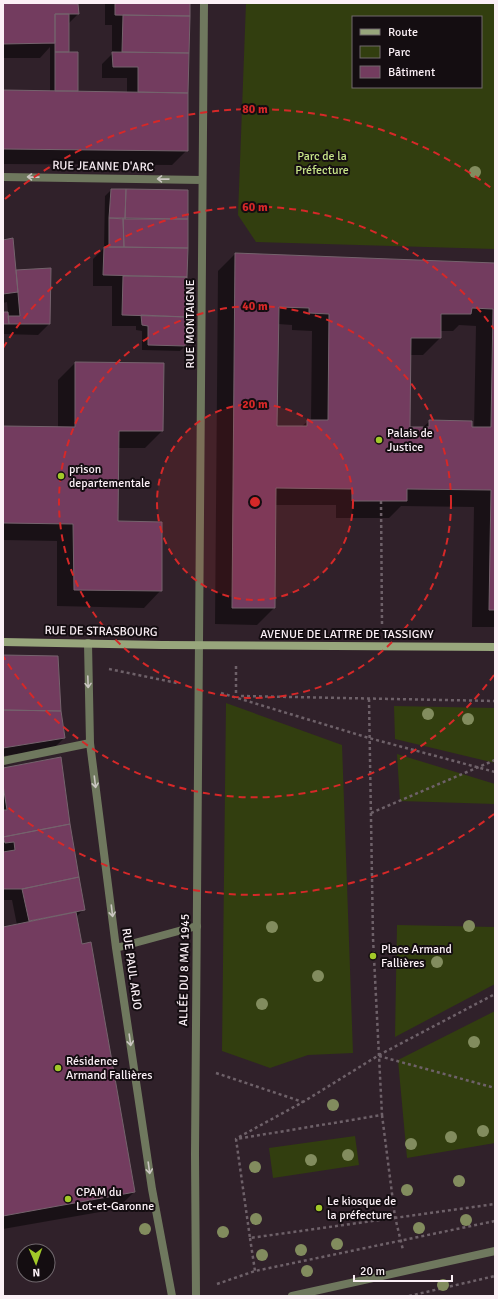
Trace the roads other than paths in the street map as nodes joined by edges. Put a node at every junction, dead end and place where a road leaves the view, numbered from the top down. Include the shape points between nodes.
1 (204, 3) edge
2 (3, 177) edge
3 (202, 180) junction
4 (3, 642) edge
5 (88, 643) junction
6 (199, 644) junction
7 (495, 647) edge
8 (90, 744) junction
9 (3, 761) edge
10 (197, 926) junction
11 (116, 948) junction
12 (495, 1251) edge
13 (196, 1294) edge
14 (172, 1296) edge
15 (292, 1296) edge

1 - 3 street, RUE MONTAIGNE
3 -> 2 street, RUE JEANNE D'ARC
3 - 6 street, RUE MONTAIGNE
4 - 5 street, RUE DE STRASBOURG
5 - 6 street, RUE DE STRASBOURG
5 -> 8 street, RUE PAUL ARJO
6 - 7 street, AVENUE DE LATTRE DE TASSIGNY
6 - 10 street, ALLÉE DU 8 MAI 1945
8 - 9 street
8 -> 11 street, RUE PAUL ARJO
10 - 11 street
10 - 13 street, ALLÉE DU 8 MAI 1945 via 194,1154
11 -> 14 street, RUE PAUL ARJO via 152,1189
12 - 15 street

